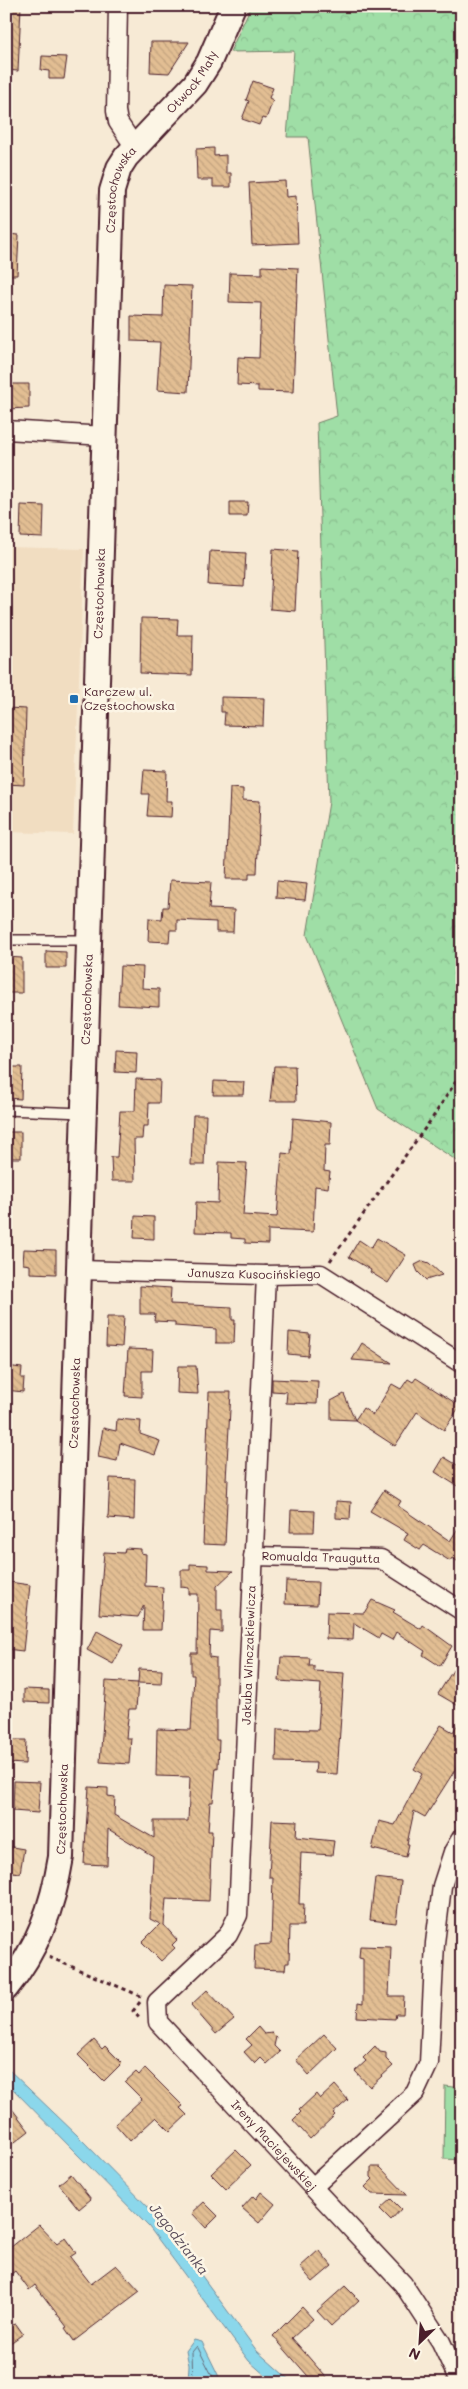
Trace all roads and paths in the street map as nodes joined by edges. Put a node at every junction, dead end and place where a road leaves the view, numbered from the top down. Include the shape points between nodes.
1 (118, 6) edge
2 (233, 6) edge
3 (134, 146) junction
4 (6, 430) edge
5 (105, 436) junction
6 (6, 940) edge
7 (88, 940) junction
8 (462, 1072) edge
9 (6, 1110) edge
10 (83, 1113) junction
11 (78, 1270) junction
12 (321, 1274) junction
13 (266, 1275) junction
14 (462, 1364) edge
15 (253, 1556) junction
16 (462, 1611) edge
17 (462, 1813) edge
18 (457, 1833) edge
19 (49, 1957) dead end
20 (6, 1988) edge
21 (130, 1992) dead end
22 (157, 2002) joint
23 (313, 2187) junction
24 (460, 2383) edge

1 - 3 street, Częstochowska via 116,111 118,122
2 - 3 main road, Otwock Mały via 209,62 195,84
3 - 5 main road, Częstochowska via 119,168 112,191
4 - 5 street
5 - 7 main road, Częstochowska
6 - 7 lane
7 - 10 main road, Częstochowska
8 - 12 path
9 - 10 lane
10 - 11 main road, Częstochowska
11 - 13 street, Janusza Kusocińskiego
11 - 20 main road, Częstochowska via 61,1857 55,1893 44,1926 28,1958
12 - 13 street, Janusza Kusocińskiego
12 - 14 street, Janusza Kusocińskiego
13 - 15 street, Jakuba Winczakiewicza
15 - 16 street, Romualda Traugutta via 382,1559
15 - 22 street, Jakuba Winczakiewicza via 238,1915 228,1935
17 - 18 path
18 - 23 street via 442,1886 435,1943 429,2063 415,2093
19 - 21 path
22 - 23 street, Ireny Maciejewskiej via 158,2022
23 - 24 street, Ireny Maciejewskiej via 403,2284 441,2342

